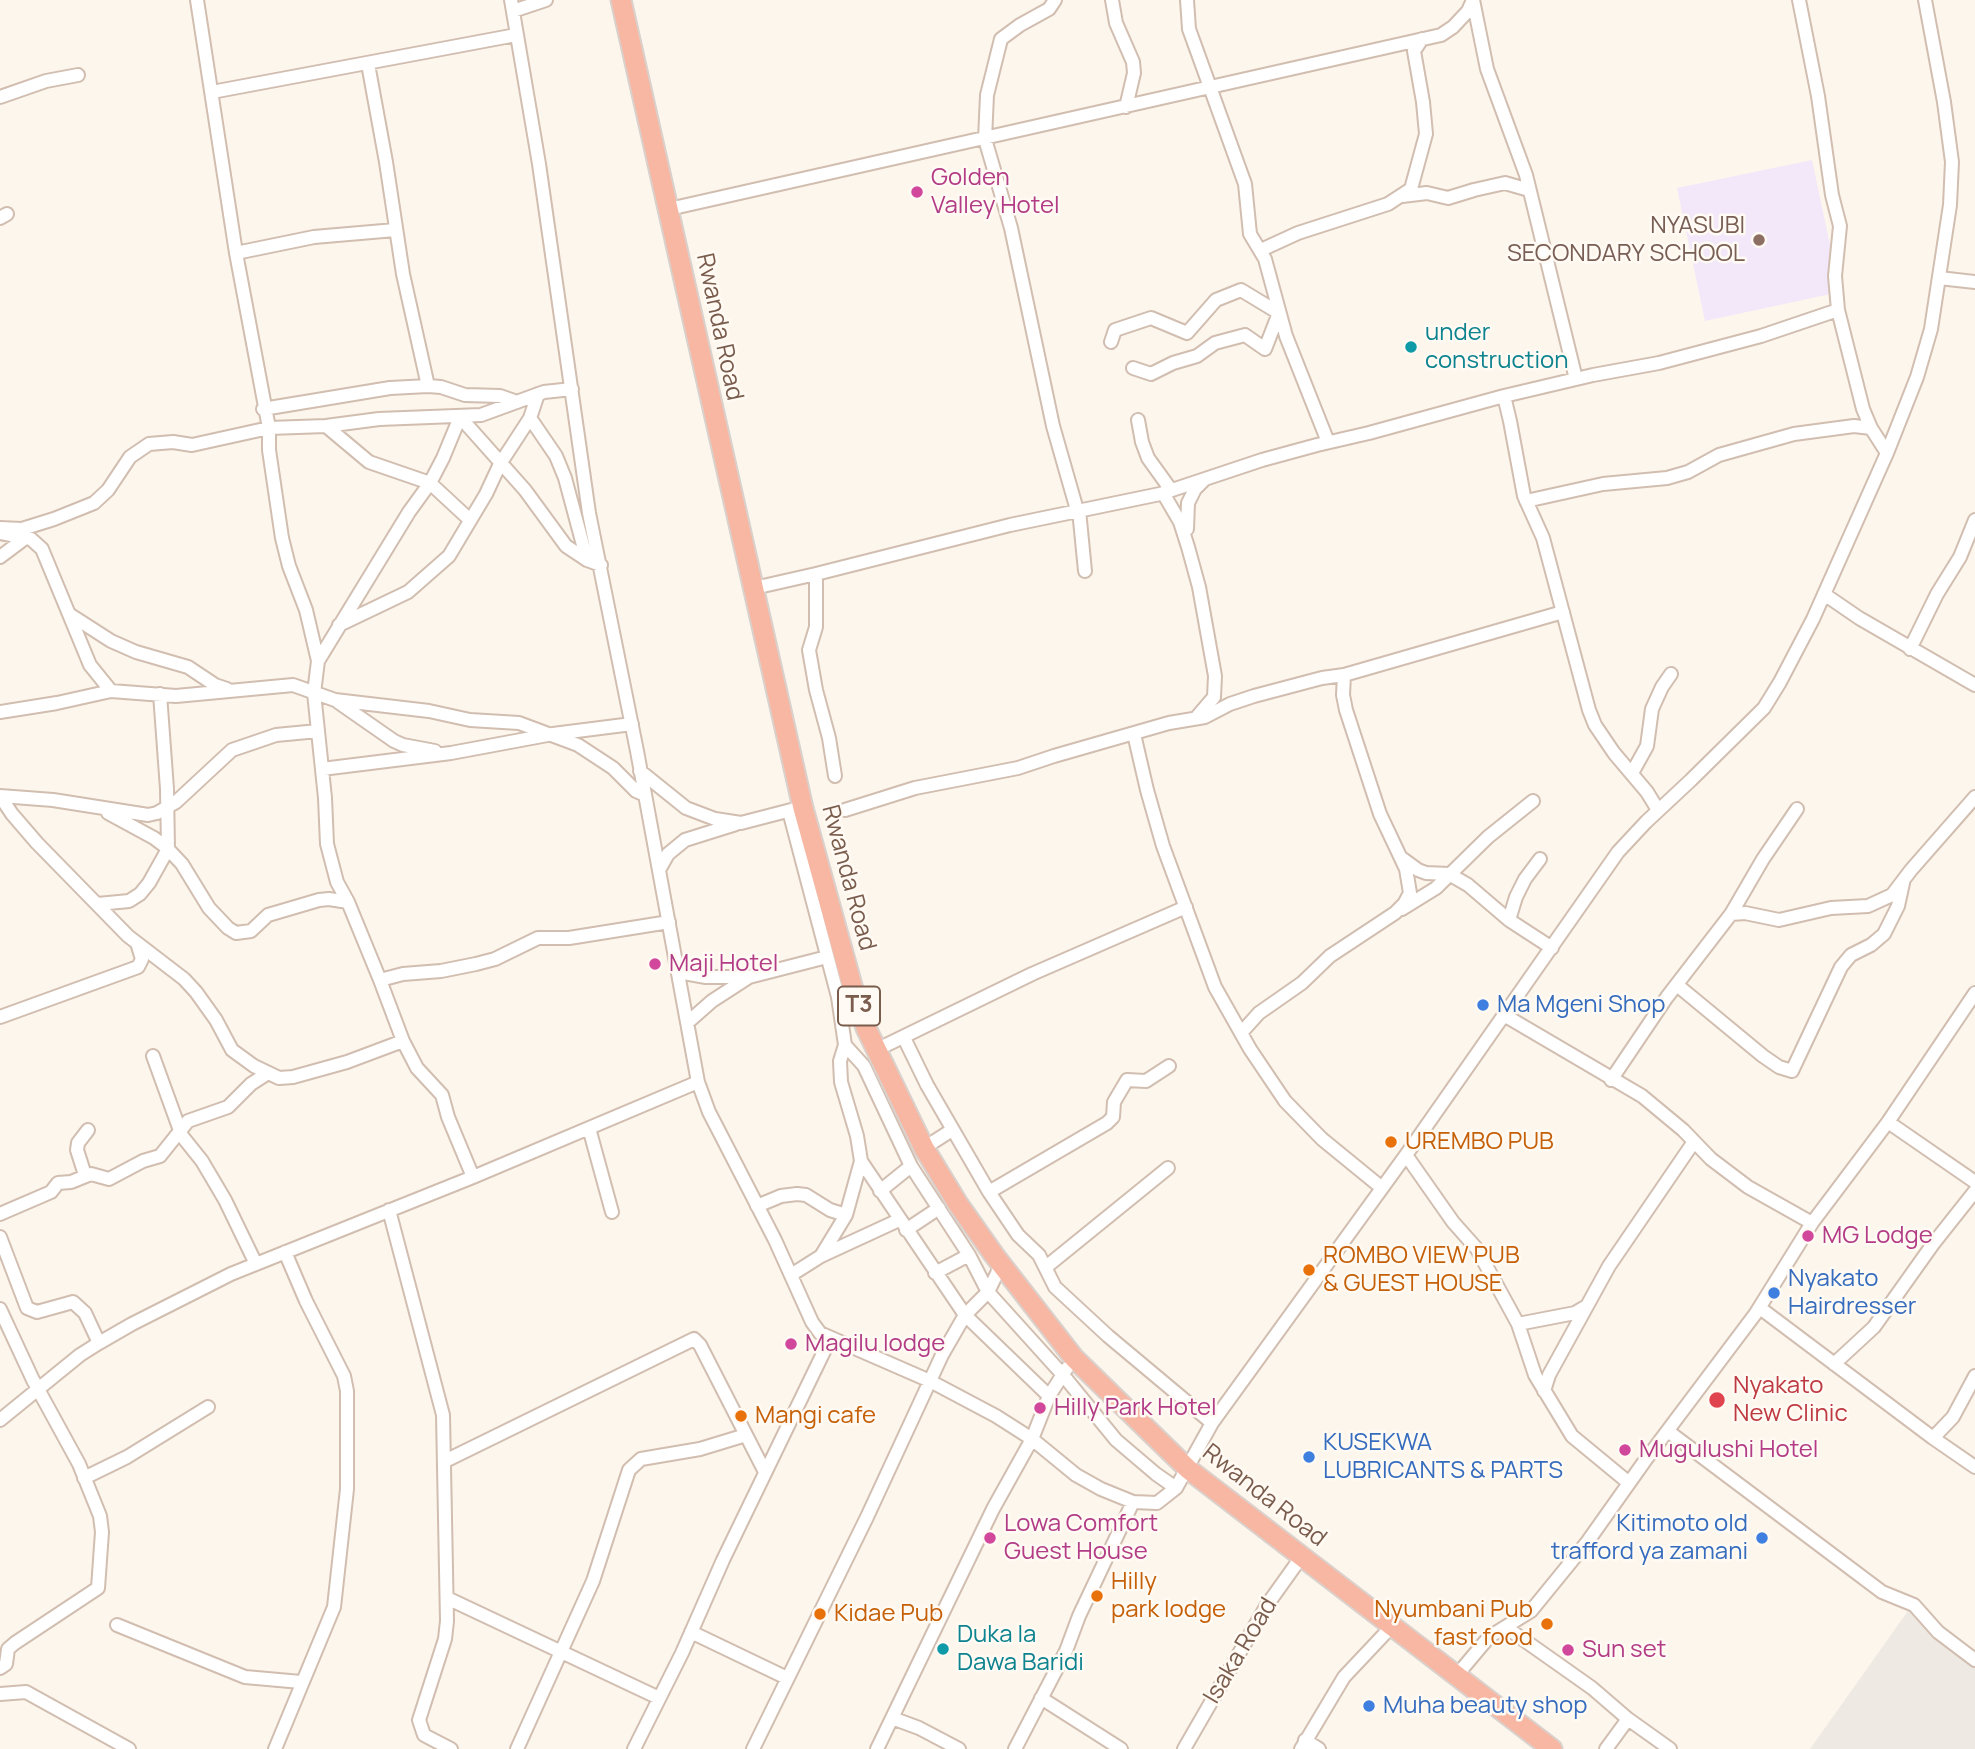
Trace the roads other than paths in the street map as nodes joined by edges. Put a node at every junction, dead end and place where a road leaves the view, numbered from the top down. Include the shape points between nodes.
1 (197, 0) edge
2 (546, 0) edge
3 (621, 0) edge
4 (1055, 0) edge
5 (1112, 0) edge
6 (1187, 0) edge
7 (1473, 0) edge
8 (1799, 0) edge
9 (1925, 0) edge
10 (512, 6) edge
11 (516, 35) junction
12 (1422, 39) junction
13 (368, 64) junction
14 (78, 75) dead end
15 (1210, 88) junction
16 (212, 92) junction
17 (0, 97) edge
18 (1126, 107) junction
19 (985, 139) junction
20 (1530, 190) junction
21 (1402, 197) junction
22 (669, 209) junction
23 (395, 230) junction
24 (1261, 250) junction
25 (236, 253) junction
26 (1939, 278) junction
27 (1975, 282) edge
28 (1838, 310) junction
29 (1279, 313) junction
30 (1111, 342) dead end
31 (1133, 368) dead end
32 (1576, 379) junction
33 (428, 386) junction
34 (572, 388) junction
35 (538, 394) junction
36 (1504, 396) junction
37 (517, 402) junction
38 (264, 410) junction
39 (460, 417) junction
40 (530, 418) junction
41 (1138, 420) dead end
42 (326, 426) junction
43 (269, 428) junction
44 (1871, 428) junction
45 (1328, 442) junction
46 (1887, 453) junction
47 (500, 464) junction
48 (1204, 480) junction
49 (430, 483) junction
50 (1167, 492) junction
51 (1526, 501) junction
52 (1078, 510) junction
53 (470, 520) junction
54 (1975, 520) edge
55 (0, 528) edge
56 (0, 533) edge
57 (24, 538) junction
58 (1188, 547) junction
59 (0, 557) edge
60 (587, 560) junction
61 (601, 565) junction
62 (1085, 572) dead end
63 (816, 573) junction
64 (754, 588) junction
65 (1824, 594) junction
66 (67, 612) junction
67 (1563, 612) junction
68 (339, 625) junction
69 (1910, 649) junction
70 (318, 661) junction
71 (1671, 674) dead end
72 (1344, 675) junction
73 (1975, 685) edge
74 (111, 691) junction
75 (234, 692) junction
76 (314, 693) junction
77 (160, 694) junction
78 (335, 700) junction
79 (0, 712) edge
80 (1196, 719) junction
81 (632, 724) junction
82 (317, 731) junction
83 (553, 734) junction
84 (1134, 734) junction
85 (451, 753) junction
86 (322, 769) junction
87 (640, 771) junction
88 (1632, 773) junction
89 (835, 776) dead end
90 (645, 795) junction
91 (1975, 797) edge
92 (1533, 801) dead end
93 (2, 803) edge
94 (92, 805) junction
95 (166, 807) junction
96 (796, 809) junction
97 (845, 810) dead end
98 (1658, 810) junction
99 (1797, 810) dead end
100 (741, 823) junction
101 (168, 849) junction
102 (1400, 855) junction
103 (1539, 859) dead end
104 (659, 870) junction
105 (1449, 874) junction
106 (1903, 883) junction
107 (348, 902) junction
108 (98, 904) junction
109 (1186, 907) junction
110 (1395, 913) junction
111 (1731, 914) junction
112 (1509, 920) junction
113 (669, 922) junction
114 (137, 943) junction
115 (1552, 947) junction
116 (827, 957) junction
117 (678, 972) junction
118 (749, 977) junction
119 (380, 980) junction
120 (1677, 985) junction
121 (1975, 993) edge
122 (1504, 1015) junction
123 (0, 1017) edge
124 (687, 1023) junction
125 (1241, 1033) junction
126 (905, 1037) junction
127 (403, 1041) junction
128 (845, 1045) junction
129 (876, 1050) junction
130 (153, 1056) dead end
131 (1169, 1066) dead end
132 (268, 1073) junction
133 (1611, 1080) junction
134 (698, 1082) junction
135 (1888, 1122) junction
136 (589, 1129) junction
137 (88, 1130) dead end
138 (952, 1130) junction
139 (180, 1131) junction
140 (1693, 1143) junction
141 (924, 1148) junction
142 (1406, 1155) junction
143 (861, 1161) junction
144 (911, 1166) junction
145 (1168, 1168) dead end
146 (85, 1175) junction
147 (473, 1177) junction
148 (1975, 1182) edge
149 (1382, 1188) junction
150 (880, 1191) junction
151 (1975, 1191) edge
152 (989, 1192) junction
153 (757, 1206) junction
154 (939, 1208) junction
155 (389, 1210) junction
156 (612, 1212) dead end
157 (0, 1214) edge
158 (846, 1215) junction
159 (1812, 1223) junction
160 (902, 1225) junction
161 (0, 1237) edge
162 (285, 1252) junction
163 (969, 1255) junction
164 (821, 1256) junction
165 (256, 1264) junction
166 (5, 1265) edge
167 (1001, 1265) junction
168 (1045, 1267) junction
169 (935, 1273) junction
170 (791, 1275) junction
171 (988, 1292) junction
172 (1590, 1304) junction
173 (1760, 1308) junction
174 (0, 1309) edge
175 (965, 1315) junction
176 (1518, 1324) junction
177 (830, 1339) junction
178 (99, 1343) junction
179 (1834, 1364) junction
180 (1069, 1367) junction
181 (1975, 1376) edge
182 (930, 1381) junction
183 (38, 1388) junction
184 (1544, 1391) junction
185 (1049, 1396) junction
186 (208, 1407) dead end
187 (0, 1420) edge
188 (1212, 1423) junction
189 (1669, 1432) junction
190 (746, 1435) junction
191 (1933, 1438) junction
192 (1032, 1439) junction
193 (445, 1461) junction
194 (1975, 1467) edge
195 (1188, 1469) junction
196 (765, 1472) junction
197 (84, 1478) junction
198 (1629, 1483) junction
199 (1176, 1488) junction
200 (1133, 1502) junction
201 (1301, 1556) junction
202 (447, 1598) junction
203 (117, 1625) dead end
204 (1392, 1625) junction
205 (1507, 1628) junction
206 (691, 1632) junction
207 (561, 1653) junction
208 (1975, 1660) edge
209 (0, 1668) edge
210 (1457, 1675) junction
211 (787, 1678) junction
212 (301, 1682) junction
213 (0, 1694) edge
214 (659, 1698) junction
215 (1041, 1698) junction
216 (892, 1718) junction
217 (1628, 1719) junction
218 (1303, 1745) edge
219 (129, 1749) edge
220 (275, 1749) edge
221 (451, 1749) edge
222 (517, 1749) edge
223 (634, 1749) edge
224 (753, 1749) edge
225 (877, 1749) edge
226 (959, 1749) edge
227 (1015, 1749) edge
228 (1121, 1749) edge
229 (1184, 1749) edge
230 (1319, 1749) edge
231 (1552, 1749) edge
232 (1606, 1749) edge
233 (1671, 1749) edge

1 - 16 street
2 - 10 street
3 - 22 highway, Rwanda Road / T3
4 - 19 street via 1049,9 1001,39 985,108
5 - 18 street via 1116,23 1133,62
6 - 15 street via 1189,29
7 - 12 street via 1447,32
7 - 20 street via 1488,69
8 - 28 street via 1840,226 1835,276
9 - 26 street via 1951,162
10 - 11 street
11 - 13 street
11 - 34 street
12 - 15 street
12 - 21 street via 1414,51 1426,134 1411,188
13 - 16 street
13 - 23 street
14 - 17 street
15 - 18 street
15 - 24 street via 1245,184 1250,234
16 - 25 street
18 - 19 street
19 - 22 street
19 - 52 street via 1011,228 1053,426
20 - 21 street via 1505,183 1448,198 1427,193
20 - 32 street
21 - 24 street
22 - 64 highway, Rwanda Road / T3
23 - 25 street via 314,237
23 - 33 street
24 - 29 street
25 - 38 street
26 - 27 street
26 - 46 street via 1917,377
28 - 32 street via 1659,363
28 - 44 street
29 - 30 street via 1241,290 1216,300 1187,333 1151,317 1115,330
29 - 31 street via 1265,349 1245,335 1215,343 1197,356 1151,374
29 - 45 street
32 - 36 street
33 - 37 street
33 - 38 street via 390,388
34 - 35 street
34 - 61 street
35 - 37 street
35 - 40 street
36 - 45 street
36 - 51 street
37 - 39 street
38 - 43 street
39 - 42 street
39 - 47 street
39 - 49 street
40 - 47 street
40 - 60 street via 565,478
41 - 50 street via 1148,458
42 - 43 street
42 - 49 street via 369,462
43 - 55 street via 192,445 149,444 130,457 94,503 22,529
43 - 70 street via 282,538
44 - 46 street
44 - 51 street via 1794,434 1719,456 1667,478 1603,484
45 - 48 street
46 - 65 street
47 - 53 street
47 - 60 street via 566,546
48 - 50 street
48 - 58 street via 1186,509
49 - 53 street
49 - 68 street
50 - 52 street
50 - 58 street
51 - 67 street via 1543,538
52 - 62 street
52 - 63 street
53 - 68 street via 449,556 408,592
54 - 69 street
56 - 57 street
57 - 59 street
57 - 66 street via 47,556
58 - 80 street via 1215,676 1214,697
60 - 61 street
61 - 81 street
63 - 64 street
63 - 89 street via 816,627 809,650
64 - 96 highway, Rwanda Road / T3
65 - 69 street
65 - 98 street via 1764,708
66 - 74 street via 90,665
66 - 75 street via 111,641 188,667
67 - 72 street
67 - 88 street via 1595,725
68 - 70 street
69 - 73 street
70 - 76 street
71 - 88 street via 1657,696 1647,746
72 - 80 street via 1254,696
72 - 102 street via 1343,695 1354,737 1380,814
74 - 77 street
74 - 79 street
75 - 76 street via 293,685
75 - 77 street
76 - 78 street
76 - 82 street
77 - 95 street
78 - 83 street via 519,723
78 - 85 street via 403,745
80 - 84 street
81 - 83 street
81 - 87 street
82 - 86 street
82 - 95 street via 276,735 232,750
83 - 85 street
83 - 90 street via 601,759
84 - 97 street
84 - 109 street via 1150,801
85 - 86 street
86 - 107 street via 327,844 337,882
87 - 90 street
87 - 100 street via 687,808
88 - 98 street
90 - 104 street
91 - 106 street
92 - 105 street
93 - 94 street via 0,796
93 - 108 street
94 - 95 street via 138,814 157,813
94 - 101 street
95 - 101 street
96 - 100 street
96 - 116 street
96 - 129 highway, Rwanda Road / T3
98 - 115 street via 1618,852
99 - 111 street
100 - 104 street via 685,840 668,853
101 - 107 street via 209,908 236,933 251,931 268,915 309,902
101 - 108 street via 140,894 129,901
102 - 105 street via 1418,870
102 - 110 street via 1410,886 1408,897
103 - 112 street via 1516,897
104 - 113 street
105 - 110 street via 1436,888
105 - 112 street
106 - 111 street via 1892,895 1861,908 1831,908 1779,920
106 - 120 street via 1893,920 1884,934 1841,967 1792,1071 1779,1068
107 - 119 street
108 - 114 street
109 - 125 street via 1215,987
109 - 126 street via 1032,974
110 - 125 street via 1330,956
111 - 120 street
112 - 115 street
113 - 117 street
113 - 119 street via 538,939 495,959
114 - 123 street via 142,959 138,967
114 - 132 street via 196,992 237,1055
115 - 122 street
116 - 118 street
116 - 128 street
117 - 118 street
117 - 124 street
118 - 124 street
119 - 127 street
120 - 133 street
121 - 135 street
122 - 133 street
122 - 142 street
124 - 134 street
125 - 149 street via 1285,1101 1322,1139
126 - 129 street
126 - 138 street
127 - 132 street via 293,1077
127 - 147 street via 417,1068 442,1094
128 - 143 street via 841,1082
128 - 144 street via 874,1084
129 - 141 highway, Rwanda Road / T3
130 - 139 street
131 - 152 street via 1146,1081 1127,1080 1107,1123
132 - 139 street via 228,1107 188,1121
133 - 140 street via 1642,1096
134 - 136 street
134 - 153 street
135 - 148 street
135 - 159 street
136 - 147 street
136 - 156 street
137 - 146 street via 77,1150
138 - 141 street
138 - 152 street
139 - 146 street via 160,1156 107,1179
139 - 165 street via 225,1200
140 - 159 street via 1748,1187
140 - 172 street via 1609,1266
141 - 167 highway, Rwanda Road / T3
142 - 149 street
142 - 176 street via 1452,1222 1477,1249
143 - 150 street
143 - 158 street
144 - 150 street
144 - 154 street
145 - 168 street
146 - 157 street via 58,1183 51,1192
147 - 155 street
149 - 188 street
150 - 160 street
151 - 179 street via 1874,1328
152 - 168 street
153 - 158 street via 797,1194
153 - 170 street
154 - 160 street
154 - 163 street
155 - 162 street
155 - 193 street via 443,1415
158 - 164 street
159 - 173 street
160 - 164 street
160 - 169 street
161 - 166 street
162 - 165 street
162 - 212 street via 338,1361 347,1391 347,1489 336,1599
163 - 169 street
163 - 171 street
164 - 170 street
165 - 178 street
166 - 178 street via 30,1310 73,1302 85,1313
167 - 171 street
167 - 180 highway, Rwanda Road / T3
168 - 188 street via 1055,1287
169 - 175 street
170 - 177 street via 812,1322
171 - 175 street
171 - 180 street
172 - 176 street via 1575,1313
172 - 184 street
173 - 179 street
173 - 189 street
174 - 183 street
175 - 182 street
175 - 185 street
176 - 184 street
177 - 182 street
177 - 196 street
178 - 183 street
179 - 191 street
180 - 185 street
180 - 195 highway, Rwanda Road / T3
180 - 199 street via 1116,1440
181 - 191 street via 1953,1417
182 - 192 street
182 - 211 street
183 - 187 street
183 - 197 street
184 - 198 street via 1572,1436
185 - 192 street
186 - 197 street via 137,1452
188 - 195 street
189 - 198 street
189 - 208 street via 1882,1592 1914,1605 1938,1632
190 - 193 street via 694,1339
190 - 196 street
190 - 207 street via 634,1464 593,1581
191 - 194 street
192 - 200 street via 1076,1475
192 - 216 street
193 - 202 street
195 - 199 street
195 - 201 highway, Rwanda Road / T3
196 - 206 street
197 - 209 street via 102,1523 99,1585 10,1647 6,1664
198 - 205 street via 1531,1611
199 - 200 street via 1157,1503
200 - 215 street
201 - 204 highway, Rwanda Road / T3
201 - 229 street, Isaka Road via 1267,1605
202 - 207 street
202 - 221 street via 444,1639 419,1720 425,1735
203 - 212 street via 245,1677
204 - 210 highway, Rwanda Road / T3
204 - 218 street via 1344,1677
205 - 210 street via 1489,1637
205 - 217 street
206 - 211 street
206 - 214 street
207 - 214 street
207 - 222 street
210 - 231 highway, Rwanda Road / T3
211 - 224 street
212 - 220 street
213 - 219 street via 26,1692
214 - 223 street
215 - 227 street
215 - 228 street
216 - 225 street
216 - 226 street
217 - 232 street
217 - 233 street
218 - 230 street

